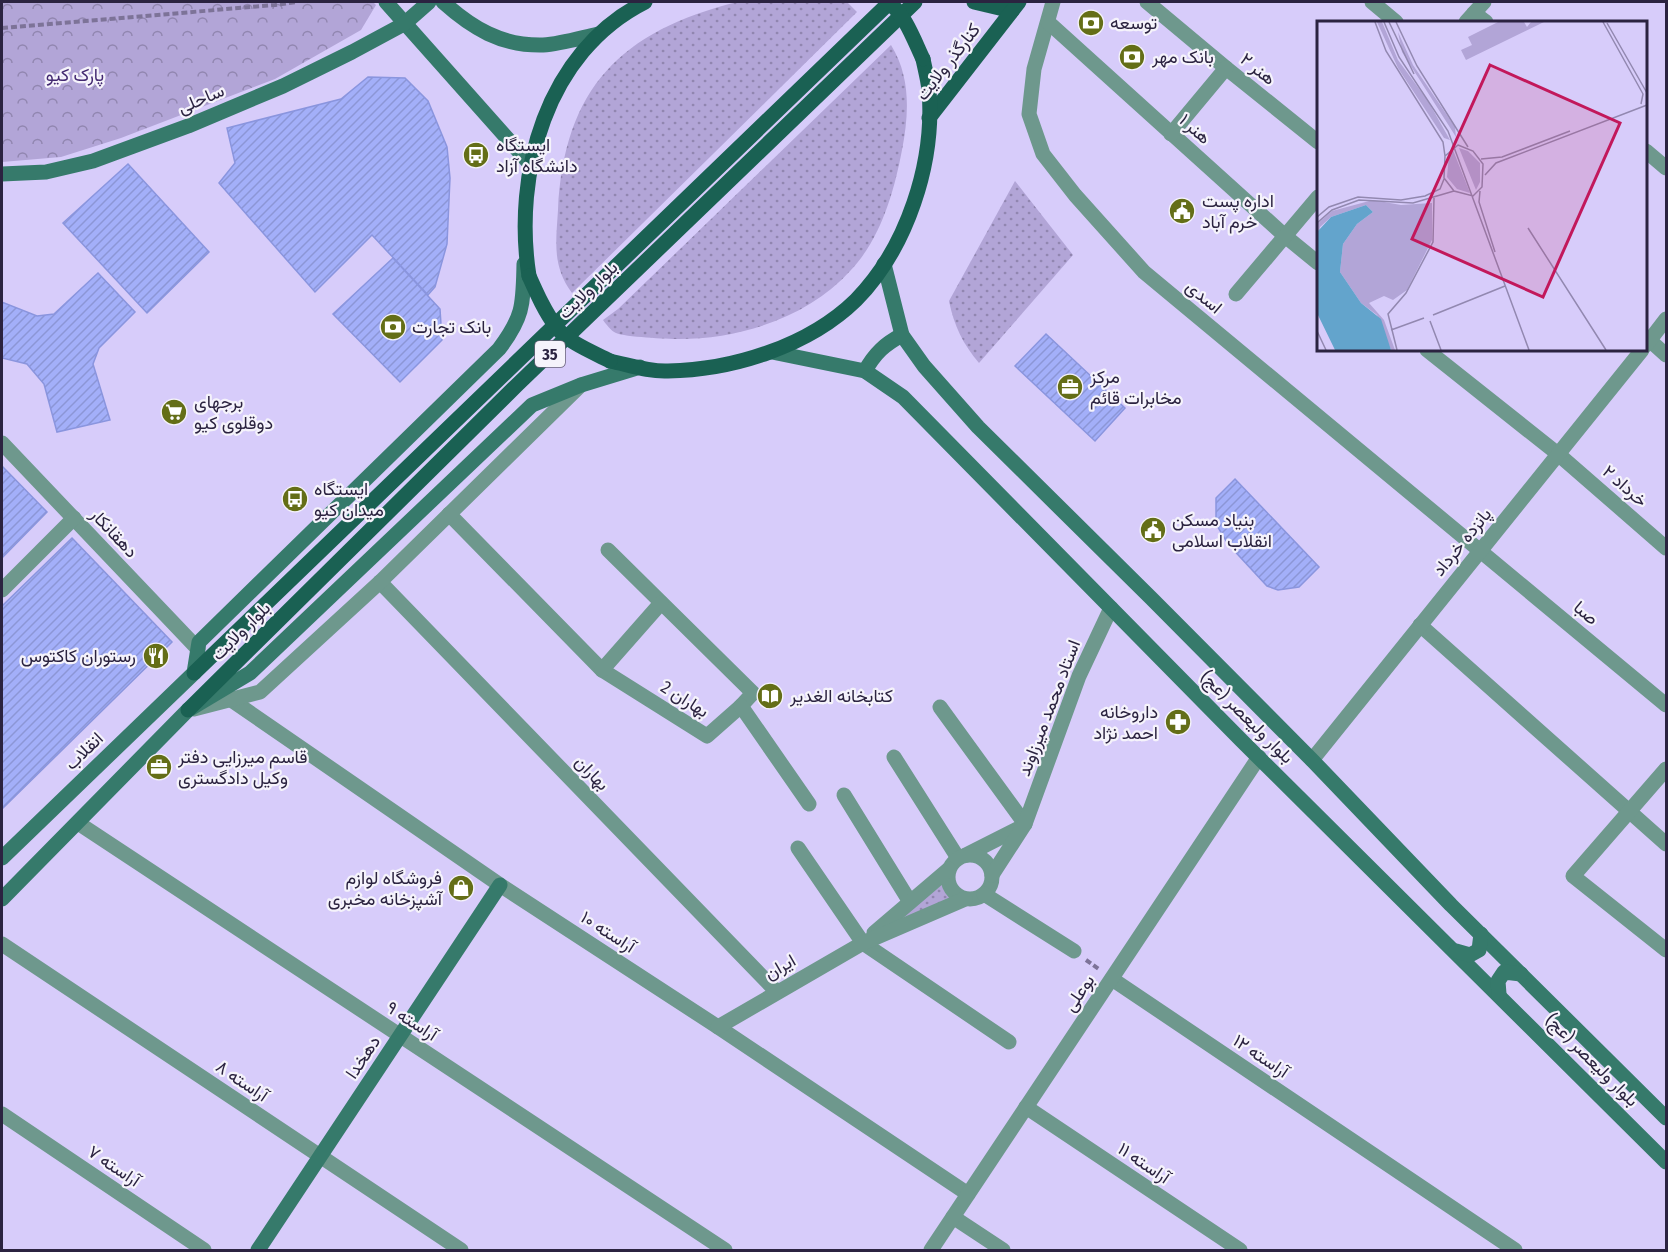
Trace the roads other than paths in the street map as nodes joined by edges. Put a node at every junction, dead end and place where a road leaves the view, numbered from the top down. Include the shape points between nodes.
1 (386, 2) edge
2 (429, 2) edge
3 (443, 2) edge
4 (645, 2) edge
5 (889, 2) edge
6 (915, 2) edge
7 (974, 2) edge
8 (1053, 2) edge
9 (1147, 2) edge
10 (1372, 2) edge
11 (1016, 6) edge
12 (1395, 21) edge
13 (1048, 22) junction
14 (404, 24) junction
15 (598, 34) junction
16 (1226, 68) junction
17 (929, 118) junction
18 (1171, 134) junction
19 (1317, 141) edge
20 (1647, 152) edge
21 (530, 164) junction
22 (1666, 168) edge
23 (2, 174) edge
24 (1317, 198) edge
25 (1285, 236) junction
26 (524, 246) junction
27 (1317, 262) edge
28 (884, 264) junction
29 (1236, 294) dead end
30 (1666, 319) edge
31 (902, 335) junction
32 (1647, 342) edge
33 (1647, 344) edge
34 (1429, 351) edge
35 (1640, 351) edge
36 (772, 352) junction
37 (1666, 355) edge
38 (640, 367) junction
39 (865, 371) junction
40 (582, 385) junction
41 (2, 443) edge
42 (1558, 454) junction
43 (449, 514) junction
44 (74, 518) junction
45 (1666, 548) edge
46 (608, 550) dead end
47 (1480, 551) junction
48 (380, 582) junction
49 (2, 590) edge
50 (661, 603) junction
51 (1111, 608) junction
52 (1420, 625) junction
53 (198, 650) junction
54 (602, 670) junction
55 (194, 673) junction
56 (230, 699) junction
57 (1666, 705) edge
58 (741, 706) junction
59 (940, 707) dead end
60 (188, 710) junction
61 (894, 757) dead end
62 (1259, 757) junction
63 (1312, 760) junction
64 (1666, 769) edge
65 (844, 795) dead end
66 (809, 804) dead end
67 (1629, 812) junction
68 (78, 823) junction
69 (1025, 824) junction
70 (1666, 843) edge
71 (798, 848) dead end
72 (2, 858) edge
73 (958, 861) junction
74 (992, 875) junction
75 (500, 885) junction
76 (984, 894) junction
77 (2, 899) edge
78 (965, 899) junction
79 (910, 902) junction
80 (1481, 934) junction
81 (863, 943) junction
82 (2, 944) edge
83 (1666, 950) edge
84 (1074, 951) road end
85 (1456, 951) junction
86 (1521, 974) junction
87 (1112, 979) junction
88 (777, 992) junction
89 (1499, 994) junction
90 (718, 1027) junction
91 (400, 1036) junction
92 (1009, 1042) dead end
93 (1026, 1107) junction
94 (2, 1114) edge
95 (1666, 1118) edge
96 (320, 1157) junction
97 (1666, 1162) edge
98 (968, 1194) junction
99 (953, 1217) junction
100 (204, 1251) edge
101 (258, 1251) edge
102 (461, 1251) edge
103 (726, 1251) edge
104 (931, 1251) edge
105 (1003, 1251) edge
106 (1240, 1251) edge
107 (1515, 1251) edge

1 - 14 main road
2 - 14 main road, ساحلی
3 - 15 main road via 498,40 543,45
4 - 15 main road
5 - 17 main road, bridge via 923,59
5 - 55 main road, بلوار ولایت / 35
6 - 60 main road, بلوار ولایت / 35 via 517,385
7 - 11 main road
8 - 13 street, اسدی
9 - 16 street, هنر ۲
10 - 12 street
11 - 17 main road, کنارگذر ولایت
13 - 18 street, هنر ۱
13 - 47 street, اسدی via 1034,69 1029,114 1043,154 1075,195 1144,272
14 - 21 main road
14 - 23 main road, ساحلی via 283,86 188,126 93,161 46,172
15 - 21 main road via 568,72 545,115
16 - 18 street
16 - 19 street, هنر ۲
17 - 28 main road via 922,172 908,221
18 - 25 street, هنر ۱
20 - 22 street
21 - 26 main road
24 - 25 street
25 - 27 street, هنر ۱
25 - 29 street
26 - 38 main road, bridge via 529,276 558,330 610,361
26 - 53 main road via 520,314 499,349 199,642
28 - 31 main road, بلوار ولیعصر (عج)
28 - 36 main road via 854,301 835,316
30 - 32 street, پانزده خرداد
31 - 39 main road via 886,343
31 - 63 main road, بلوار ولیعصر (عج) via 978,427
33 - 37 street
34 - 42 street
35 - 42 street, پانزده خرداد
36 - 38 main road via 695,369 667,371
36 - 39 main road, بلوار ولیعصر (عج)
38 - 40 main road
39 - 51 main road, بلوار ولیعصر (عج) via 903,397
40 - 43 street
40 - 60 main road via 532,405 250,673
41 - 44 street, دهقانکار
42 - 45 street, خرداد ۲
42 - 47 street, پانزده خرداد
43 - 48 street
43 - 54 street, بهاران 2
44 - 49 street
44 - 53 street, دهقانکار
46 - 50 street
47 - 52 street, پانزده خرداد
47 - 57 street, صبا
48 - 56 street via 260,692
48 - 88 street, بهاران
50 - 54 street
50 - 58 street via 753,693
51 - 62 main road, بلوار ولیعصر (عج)
51 - 69 street, استاد محمد میرزاوند via 1080,676
52 - 63 street, پانزده خرداد
52 - 67 street
53 - 55 main road
54 - 58 street, بهاران 2 via 707,736
55 - 72 main road, انقلاب / 35
56 - 60 street
56 - 75 street, آراسته ۱۰
58 - 66 street
59 - 69 street
60 - 68 main road, 35
61 - 73 street
62 - 85 main road, بلوار ولیعصر (عج)
62 - 87 street, بوعلی
63 - 80 main road, بلوار ولیعصر (عج)
64 - 67 street
65 - 79 street
67 - 70 street
67 - 83 street via 1573,876
68 - 77 main road, 35
68 - 91 street, آراسته ۹
69 - 73 street, ایران
69 - 74 street
71 - 81 street
73 - 74 street via 981,858
73 - 78 street via 949,885
73 - 79 street, ایران
74 - 76 street
75 - 90 street, آراسته ۱۰
75 - 91 main road, دهخدا
76 - 78 street
76 - 84 street
78 - 81 street, ایران
79 - 81 street, ایران
80 - 85 main road via 1479,950 1470,955
80 - 86 main road, بلوار ولیعصر (عج)
81 - 88 street, ایران
81 - 92 street
82 - 96 street, آراسته ۸
85 - 89 main road, بلوار ولیعصر (عج)
86 - 89 main road via 1504,972 1498,981
86 - 95 main road, بلوار ولیعصر (عج)
87 - 93 street, بوعلی
87 - 107 street, ۱۲ آراسته
88 - 90 street, ایران
89 - 97 main road, بلوار ولیعصر (عج)
90 - 98 street, آراسته ۱۰
91 - 96 main road, دهخدا
91 - 103 street, آراسته ۹
93 - 98 street, بوعلی
93 - 106 street, آراسته ۱۱
94 - 100 street, آراسته ۷
96 - 101 main road, دهخدا
96 - 102 street, آراسته ۸
98 - 99 street, بوعلی
99 - 104 street, بوعلی
99 - 105 street

